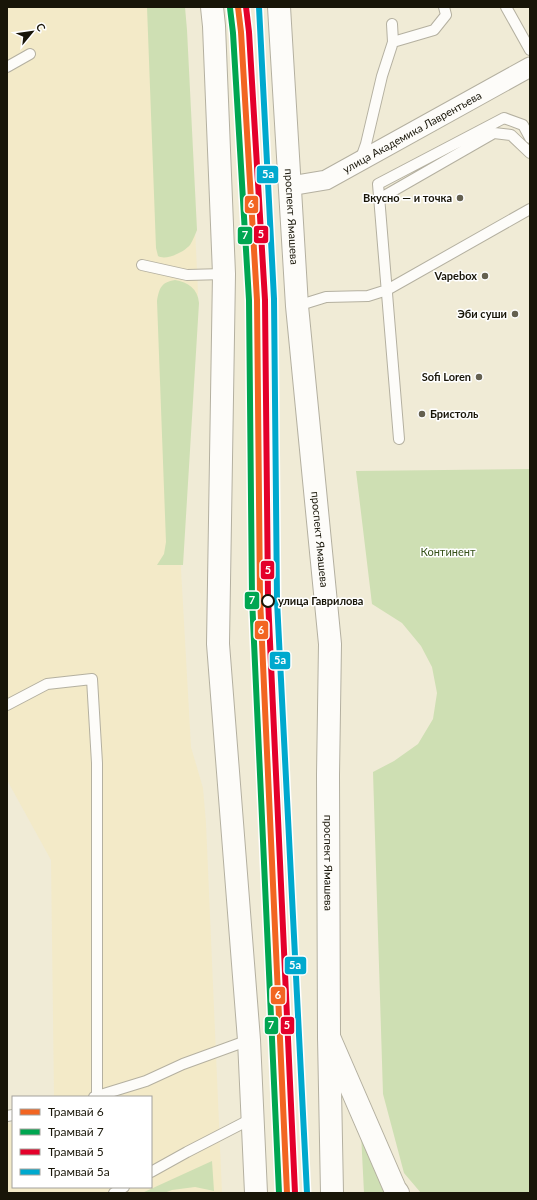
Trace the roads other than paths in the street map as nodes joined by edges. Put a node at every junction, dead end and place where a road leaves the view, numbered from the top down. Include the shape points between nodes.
1 (212, 7) edge
2 (279, 7) edge
3 (444, 7) edge
4 (506, 7) edge
5 (392, 24) dead end
6 (392, 42) junction
7 (530, 50) edge
8 (30, 54) dead end
9 (530, 67) edge
10 (7, 68) edge
11 (530, 138) edge
12 (530, 153) edge
13 (360, 161) junction
14 (290, 186) junction
15 (379, 198) junction
16 (530, 209) edge
17 (142, 265) dead end
18 (224, 274) junction
19 (387, 290) junction
20 (297, 306) junction
21 (399, 440) dead end
22 (7, 704) edge
23 (328, 1037) junction
24 (249, 1040) junction
25 (95, 1096) edge
26 (98, 1096) edge
27 (253, 1118) junction
28 (152, 1171) edge
29 (256, 1193) edge
30 (332, 1193) edge
31 (398, 1193) edge

1 - 18 main road
2 - 14 main road, проспект Ямашева
3 - 6 lane via 446,15 434,30
4 - 7 lane
5 - 6 lane
6 - 13 lane
8 - 10 lane
9 - 13 street, улица Академика Лаврентьева
11 - 15 lane via 523,125 504,118 378,184
12 - 15 lane via 512,136 494,134
13 - 14 street, улица Академика Лаврентьева via 326,180
14 - 20 main road, проспект Ямашева
15 - 19 lane
16 - 19 lane
17 - 18 lane via 188,275
18 - 24 main road via 218,644
19 - 20 lane via 368,296 326,298
19 - 21 lane
20 - 23 main road, проспект Ямашева via 330,644
22 - 25 lane via 47,684 92,679 97,763
23 - 30 main road, проспект Ямашева
23 - 31 main road
24 - 26 lane via 183,1064 146,1081
24 - 27 main road
27 - 28 lane
27 - 29 main road

